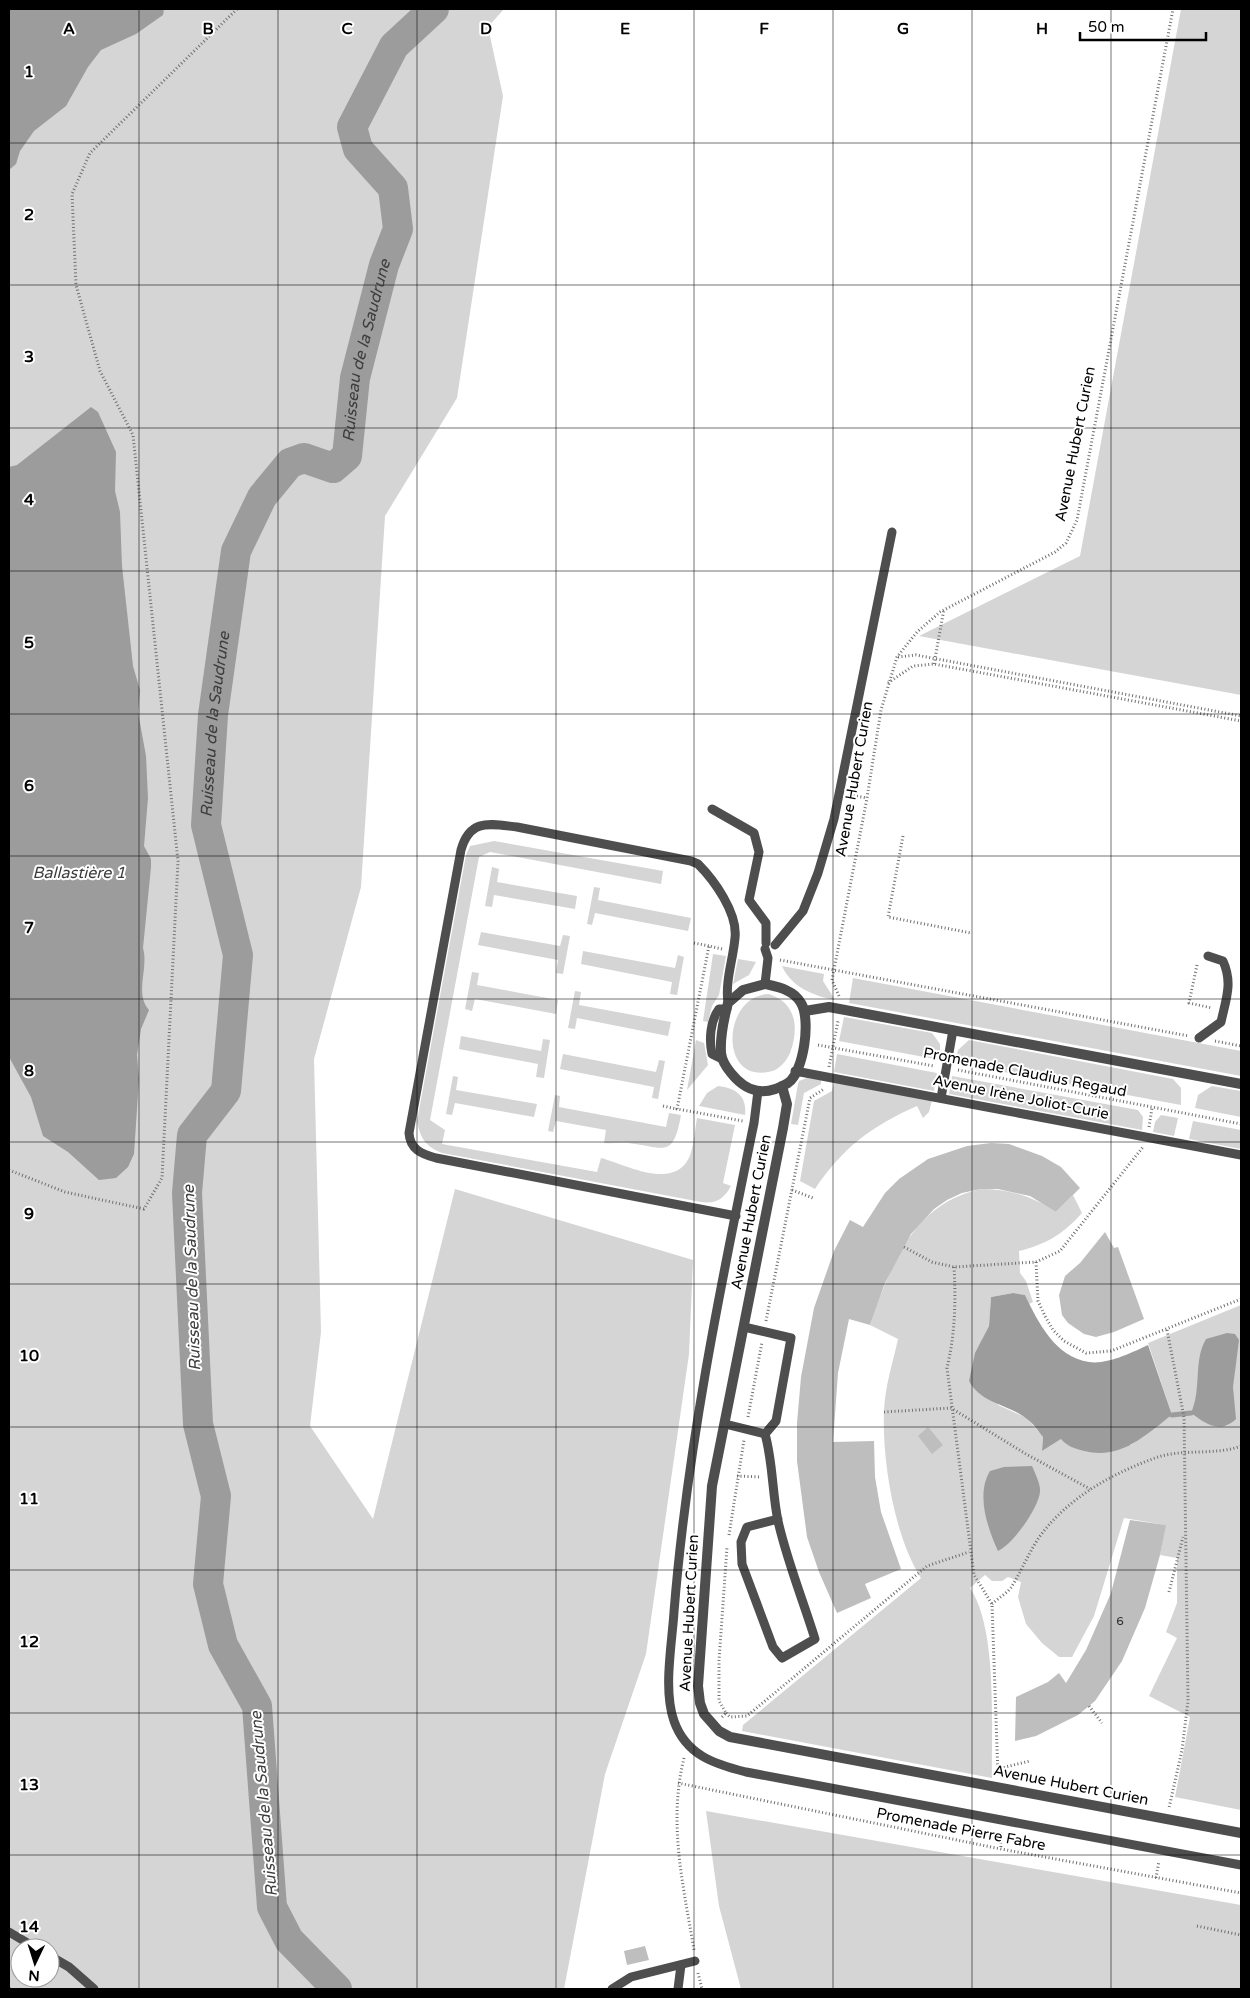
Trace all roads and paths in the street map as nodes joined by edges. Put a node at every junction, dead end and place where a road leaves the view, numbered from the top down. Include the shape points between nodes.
1 (237, 9) edge
2 (1173, 9) edge
3 (892, 532) dead end
4 (944, 609) junction
5 (897, 657) junction
6 (935, 658) junction
7 (934, 664) junction
8 (888, 683) junction
9 (1241, 716) edge
10 (1241, 722) edge
11 (712, 809) dead end
12 (903, 836) dead end
13 (971, 933) dead end
14 (694, 943) dead end
15 (709, 946) dead end
16 (770, 949) junction
17 (1208, 956) dead end
18 (1197, 964) dead end
19 (765, 984) junction
20 (727, 1006) junction
21 (1224, 1010) junction
22 (804, 1011) junction
23 (953, 1030) junction
24 (1199, 1038) junction
25 (805, 1043) junction
26 (1241, 1046) edge
27 (946, 1068) junction
28 (795, 1071) junction
29 (827, 1076) junction
30 (1241, 1084) edge
31 (782, 1086) junction
32 (758, 1092) junction
33 (941, 1098) junction
34 (663, 1106) dead end
35 (677, 1109) dead end
36 (1241, 1124) edge
37 (1144, 1145) dead end
38 (1241, 1155) edge
39 (9, 1170) edge
40 (792, 1190) junction
41 (813, 1198) dead end
42 (736, 1216) junction
43 (904, 1247) dead end
44 (1036, 1262) junction
45 (954, 1267) junction
46 (1241, 1299) edge
47 (744, 1327) junction
48 (1166, 1330) junction
49 (764, 1332) junction
50 (951, 1408) junction
51 (884, 1412) dead end
52 (724, 1424) junction
53 (746, 1429) junction
54 (765, 1434) junction
55 (1241, 1446) edge
56 (1183, 1452) junction
57 (737, 1476) junction
58 (771, 1476) junction
59 (1090, 1488) junction
60 (778, 1519) junction
61 (1185, 1531) junction
62 (969, 1552) junction
63 (1169, 1592) dead end
64 (992, 1604) junction
65 (1089, 1706) dead end
66 (726, 1713) junction
67 (719, 1720) dead end
68 (1102, 1723) dead end
69 (684, 1757) dead end
70 (1030, 1761) dead end
71 (998, 1769) junction
72 (677, 1783) junction
73 (998, 1787) junction
74 (1167, 1819) junction
75 (1000, 1820) junction
76 (1241, 1833) edge
77 (1002, 1849) junction
78 (1161, 1850) junction
79 (1241, 1865) edge
80 (1156, 1878) junction
81 (1241, 1893) edge
82 (1197, 1926) dead end
83 (1241, 1935) edge
84 (695, 1961) junction
85 (60, 1962) edge
86 (681, 1965) junction
87 (94, 1989) edge
88 (612, 1989) edge
89 (678, 1989) edge
90 (702, 1989) edge

1 - 39 path via 90,153 72,194 76,285 100,371 133,435 178,862 162,1178 144,1209 65,1192
2 - 4 path, Avenue Hubert Curien via 1077,520 1066,543 1055,552
3 - 16 lane via 834,819 803,911
4 - 5 path, Avenue Hubert Curien via 917,632
4 - 6 path
5 - 6 path via 916,654
5 - 8 path, Avenue Hubert Curien
6 - 7 path
6 - 9 path
7 - 8 path via 912,666
7 - 10 path
8 - 24 path, Avenue Hubert Curien via 834,969
11 - 16 lane via 754,834 759,852 749,900 766,923
12 - 13 path via 888,917
14 - 15 path
16 - 19 lane
17 - 21 lane via 1223,961 1229,975
18 - 21 path via 1189,1003
19 - 20 street via 744,990
19 - 22 street via 784,988 801,1001
20 - 32 street via 722,1060 741,1085
20 - 42 lane via 726,990 735,930 730,911 698,864 691,860 517,827 478,826 469,832 461,850 409,1140 416,1151 436,1158
21 - 24 lane via 1221,1022
22 - 23 street via 829,1006
22 - 25 street
23 - 27 lane
23 - 30 street
24 - 26 path
25 - 27 path, Promenade Claudius Regaud
25 - 28 street
27 - 33 lane
27 - 36 path, Promenade Claudius Regaud
28 - 29 lane, Avenue Irène Joliot-Curie
28 - 31 street via 790,1081
29 - 33 lane, Avenue Irène Joliot-Curie
29 - 40 path via 825,1088 810,1098
31 - 32 street via 773,1091
31 - 47 street, Avenue Hubert Curien via 787,1104
32 - 42 lane
33 - 38 lane, Avenue Irène Joliot-Curie
34 - 35 path
37 - 44 path via 1060,1251
40 - 41 path
40 - 49 path
42 - 75 lane via 704,1385 679,1550 670,1666 669,1701 674,1720 691,1750 722,1766
43 - 45 path via 932,1262
44 - 45 path
44 - 48 path via 1038,1301 1053,1330 1074,1348 1086,1353 1111,1351
45 - 50 path via 954,1339 947,1368
46 - 48 path
47 - 49 lane
47 - 52 street, Avenue Hubert Curien
48 - 56 path via 1184,1417
49 - 53 path
49 - 54 lane via 792,1338 776,1421
50 - 51 path
50 - 59 path
50 - 62 path
52 - 53 lane
52 - 73 street, Avenue Hubert Curien via 712,1486 699,1656 700,1703 704,1714 719,1731 730,1737
53 - 54 lane
53 - 57 path
54 - 58 lane
55 - 56 path via 1231,1450
56 - 59 path via 1156,1458
56 - 61 path
57 - 58 path via 751,1479
57 - 66 path via 726,1559 720,1661 719,1701
58 - 60 lane
59 - 64 path via 1073,1501 1042,1535 1020,1567 1011,1587
60 - 60 lane via 747,1527 741,1542 742,1564 773,1647 782,1658 816,1639
61 - 63 path
61 - 74 path via 1188,1701 1182,1750
62 - 64 path via 974,1574
62 - 66 path via 927,1566 748,1716 730,1717
64 - 71 path
65 - 68 path
66 - 67 path
69 - 72 path
70 - 71 path
71 - 73 path
72 - 77 path, Promenade Pierre Fabre
72 - 84 path via 675,1817 678,1849
73 - 74 street, Avenue Hubert Curien
74 - 76 street, Avenue Hubert Curien
75 - 77 path
75 - 78 lane
77 - 80 path, Promenade Pierre Fabre
78 - 79 lane
78 - 80 path
80 - 81 path, Promenade Pierre Fabre
82 - 83 path
84 - 86 lane
84 - 90 path
85 - 87 lane
86 - 88 lane via 631,1978
86 - 89 lane

